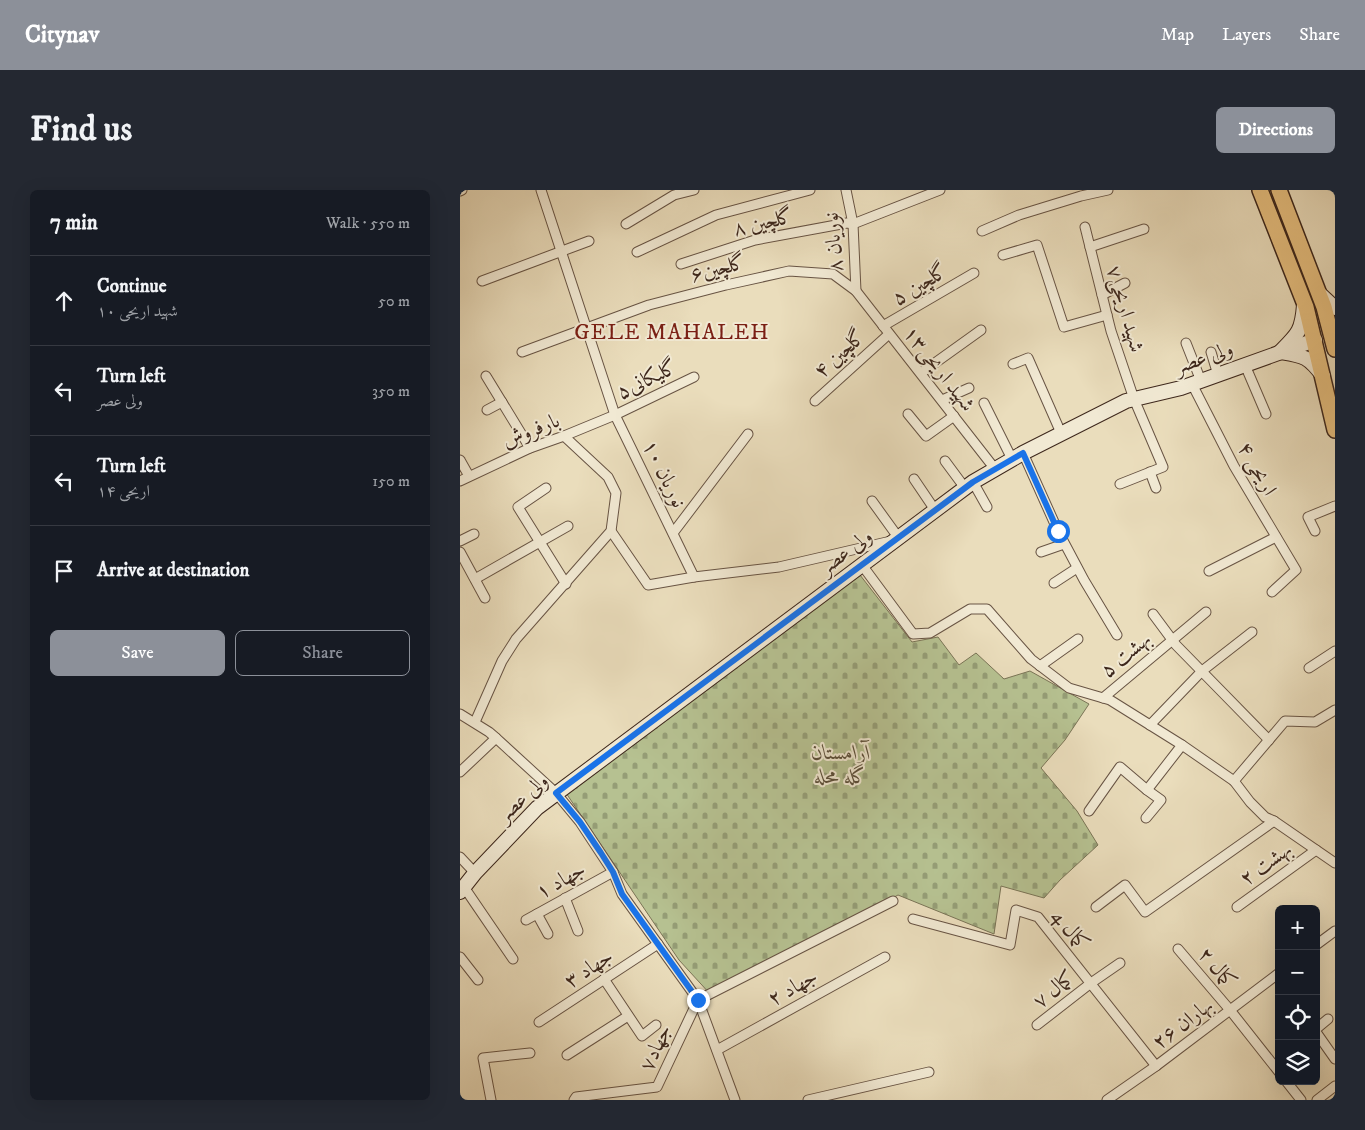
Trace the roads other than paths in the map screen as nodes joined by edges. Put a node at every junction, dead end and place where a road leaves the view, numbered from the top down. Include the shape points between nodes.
1 (542, 190) edge
2 (694, 190) edge
3 (810, 190) edge
4 (846, 190) edge
5 (940, 190) edge
6 (1108, 190) edge
7 (1260, 190) edge
8 (1282, 191) edge
9 (626, 224) dead end
10 (853, 224) junction
11 (1084, 227) dead end
12 (1144, 229) dead end
13 (982, 231) dead end
14 (589, 241) dead end
15 (1090, 247) junction
16 (562, 251) junction
17 (637, 252) dead end
18 (1003, 255) dead end
19 (681, 264) dead end
20 (974, 273) dead end
21 (482, 281) dead end
22 (1125, 283) dead end
23 (856, 291) junction
24 (1319, 293) junction
25 (1102, 295) junction
26 (1304, 301) junction
27 (1335, 308) edge
28 (1107, 315) junction
29 (587, 328) junction
30 (886, 330) junction
31 (981, 330) dead end
32 (1333, 336) edge
33 (1315, 340) junction
34 (1186, 343) dead end
35 (522, 352) dead end
36 (1211, 352) dead end
37 (1280, 352) junction
38 (1014, 364) dead end
39 (1245, 365) junction
40 (921, 373) junction
41 (1218, 375) junction
42 (486, 376) dead end
43 (1323, 376) junction
44 (694, 377) dead end
45 (1196, 382) junction
46 (969, 388) dead end
47 (1134, 399) junction
48 (942, 400) junction
49 (815, 401) dead end
50 (502, 402) junction
51 (984, 403) dead end
52 (487, 410) dead end
53 (908, 414) dead end
54 (1266, 414) dead end
55 (615, 415) junction
56 (954, 416) junction
57 (1335, 430) edge
58 (748, 434) dead end
59 (1061, 434) junction
60 (564, 436) junction
61 (530, 448) junction
62 (1018, 456) junction
63 (460, 460) edge
64 (945, 461) dead end
65 (995, 469) junction
66 (1150, 472) junction
67 (469, 476) junction
68 (914, 479) dead end
69 (460, 481) edge
70 (1120, 484) dead end
71 (969, 485) junction
72 (546, 488) dead end
73 (1156, 488) dead end
74 (872, 501) dead end
75 (1335, 506) edge
76 (987, 507) dead end
77 (935, 510) junction
78 (568, 526) dead end
79 (611, 531) junction
80 (1315, 531) dead end
81 (673, 533) junction
82 (474, 534) dead end
83 (1276, 537) junction
84 (897, 538) junction
85 (460, 541) edge
86 (540, 542) junction
87 (1064, 544) junction
88 (460, 552) edge
89 (1041, 552) dead end
90 (862, 565) junction
91 (1078, 568) junction
92 (1209, 571) dead end
93 (694, 576) junction
94 (474, 579) junction
95 (1054, 583) dead end
96 (566, 584) junction
97 (1272, 592) dead end
98 (486, 598) dead end
99 (1206, 612) dead end
100 (1153, 614) dead end
101 (1252, 632) dead end
102 (1117, 635) dead end
103 (1078, 639) dead end
104 (1172, 639) junction
105 (1335, 651) edge
106 (1040, 666) junction
107 (1309, 668) dead end
108 (1202, 671) junction
109 (1103, 698) junction
110 (1335, 710) edge
111 (460, 714) edge
112 (475, 722) junction
113 (1150, 725) junction
114 (496, 738) junction
115 (1269, 740) junction
116 (1182, 746) junction
117 (460, 772) edge
118 (1234, 781) junction
119 (1147, 790) junction
120 (556, 793) junction
121 (1089, 811) dead end
122 (1146, 818) dead end
123 (1274, 821) junction
124 (1316, 850) junction
125 (460, 857) edge
126 (1335, 863) edge
127 (613, 872) junction
128 (475, 873) junction
129 (462, 889) edge
130 (565, 898) junction
131 (893, 901) dead end
132 (1096, 907) dead end
133 (1237, 907) dead end
134 (537, 914) junction
135 (913, 919) dead end
136 (526, 920) dead end
137 (578, 931) dead end
138 (1335, 931) edge
139 (548, 934) dead end
140 (1320, 942) edge
141 (658, 944) junction
142 (1178, 949) dead end
143 (460, 957) edge
144 (885, 957) dead end
145 (513, 959) dead end
146 (1120, 963) dead end
147 (1275, 977) edge
148 (604, 979) junction
149 (478, 980) dead end
150 (1091, 983) junction
151 (698, 1000) junction
152 (1230, 1010) junction
153 (628, 1016) junction
154 (1328, 1019) dead end
155 (540, 1022) dead end
156 (656, 1025) dead end
157 (1037, 1025) dead end
158 (1320, 1026) edge
159 (1320, 1036) edge
160 (717, 1050) junction
161 (530, 1053) dead end
162 (567, 1055) dead end
163 (1335, 1059) edge
164 (1156, 1066) junction
165 (1275, 1067) edge
166 (929, 1072) dead end
167 (1289, 1085) edge
168 (1335, 1086) edge
169 (491, 1100) edge
170 (574, 1100) edge
171 (735, 1100) edge
172 (808, 1100) edge
173 (1107, 1100) edge
174 (1301, 1100) edge
175 (1317, 1100) edge

1 - 16 street, نوریان ۱۰
2 - 9 street via 674,195
3 - 17 street via 716,215
4 - 10 street, نوریان ۸
5 - 10 street, گلچین ۸
6 - 13 street via 1019,215
7 - 26 highway
8 - 24 highway
10 - 19 street, گلچین ۸ via 755,240
10 - 23 street, نوریان ۸
11 - 15 street, شهید اریحی۷
12 - 15 street
14 - 16 street
15 - 25 street, شهید اریحی۷
16 - 21 street
16 - 29 street, نوریان ۱۰
18 - 28 street via 1037,245 1064,327
20 - 30 street, گلچین ۵
22 - 25 street
23 - 29 street, گلچین۶ via 833,274 789,271 649,305
23 - 30 street, شهید اریحی۱۳
24 - 27 main road
24 - 32 highway
25 - 28 street, شهید اریحی۷
26 - 33 highway
26 - 37 main road via 1299,332
28 - 47 street, شهید اریحی۷
29 - 35 street, گلچین۶
29 - 55 street, نوریان ۱۰
30 - 40 street, شهید اریحی۱۳
30 - 49 street, گلچین ۴
31 - 40 street
33 - 37 main road, ولی عصر
33 - 43 highway
34 - 45 street, اریحی ۴
36 - 41 street
37 - 39 main road, ولی عصر
37 - 43 main road via 1306,358
38 - 59 street via 1028,358
39 - 41 main road, ولی عصر
39 - 54 street
40 - 48 street, شهید اریحی۱۳
41 - 45 main road, ولی عصر
42 - 50 street
43 - 57 highway
44 - 55 street, گلیکانی۵
45 - 47 main road, ولی عصر
45 - 83 street, اریحی ۴ via 1234,466
46 - 48 street
47 - 59 main road, ولی عصر
47 - 66 street, شهید اریحی۷ via 1163,467
48 - 56 street, شهید اریحی۱۳
50 - 52 street
50 - 61 street
51 - 62 street
53 - 56 street via 926,436
55 - 60 street, بارفروش
55 - 81 street, نوریان ۱۰
56 - 65 street, شهید اریحی۱۳
58 - 81 street
59 - 62 main road, ولی عصر
60 - 61 street, بارفروش
60 - 79 street via 608,477 616,493
61 - 67 street, بارفروش
62 - 65 main road, ولی عصر
62 - 87 street via 1043,498
63 - 67 street
64 - 71 street
65 - 71 main road, ولی عصر
66 - 70 street
66 - 73 street
67 - 69 street, بارفروش
68 - 77 street
71 - 76 street
71 - 77 main road, ولی عصر
72 - 86 street via 518,507
74 - 84 street
75 - 80 street via 1308,517
77 - 84 main road, ولی عصر
78 - 86 street
79 - 93 street via 648,585
79 - 96 street
81 - 93 street, نوریان ۱۰
82 - 85 street
83 - 92 street
83 - 97 street, اریحی ۴ via 1296,570
84 - 90 main road, ولی عصر
84 - 93 street via 779,567
86 - 94 street
86 - 96 street
87 - 89 street
87 - 91 street
88 - 94 street
90 - 106 street via 913,634 930,632 970,609 987,609
90 - 120 main road, ولی عصر
91 - 95 street
91 - 102 street
94 - 98 street
96 - 112 street via 506,654
99 - 104 street, بهشت ۵
100 - 104 street
101 - 108 street
103 - 106 street
104 - 108 street
104 - 109 street, بهشت ۵
105 - 107 street
106 - 109 street via 1069,688
108 - 113 street
108 - 115 street
109 - 113 street
110 - 115 street via 1315,722 1285,721
111 - 112 street
112 - 114 street
113 - 116 street
114 - 117 street
114 - 120 street
115 - 118 street
116 - 118 street
116 - 119 street
118 - 123 street via 1250,802
119 - 121 street via 1120,767
119 - 122 street via 1161,800
120 - 127 street
120 - 128 main road, ولی عصر via 537,808
123 - 124 street
123 - 132 street via 1145,912 1125,885
124 - 126 street
124 - 133 street, بهشت ۲
125 - 128 street
127 - 130 street, جهاد ۱
127 - 141 street via 622,894
128 - 129 main road, ولی عصر
129 - 145 street
130 - 134 street, جهاد ۱
130 - 137 street
131 - 151 street
134 - 136 street, جهاد ۱
134 - 139 street
135 - 150 street, کمال 4 via 1010,945 1016,910 1038,917
138 - 140 street
141 - 148 street, جهاد ۳
141 - 151 street
142 - 152 street, کمال ۲
143 - 149 street
144 - 160 street, جهاد ۲
146 - 150 street, کمال ۷
147 - 152 street, بهاران ۲۶
148 - 153 street
148 - 155 street, جهاد ۳
150 - 157 street, کمال ۷
150 - 164 street, کمال 4
151 - 160 street
151 - 170 street, جهاد۷ via 658,1087 576,1097
152 - 164 street, بهاران ۲۶
152 - 165 street, کمال ۲
153 - 156 street via 642,1036
153 - 162 street
154 - 158 street
159 - 163 street
160 - 171 street
161 - 169 street via 483,1058
164 - 173 street, بهاران ۲۶
166 - 172 street
167 - 174 street
168 - 175 street

